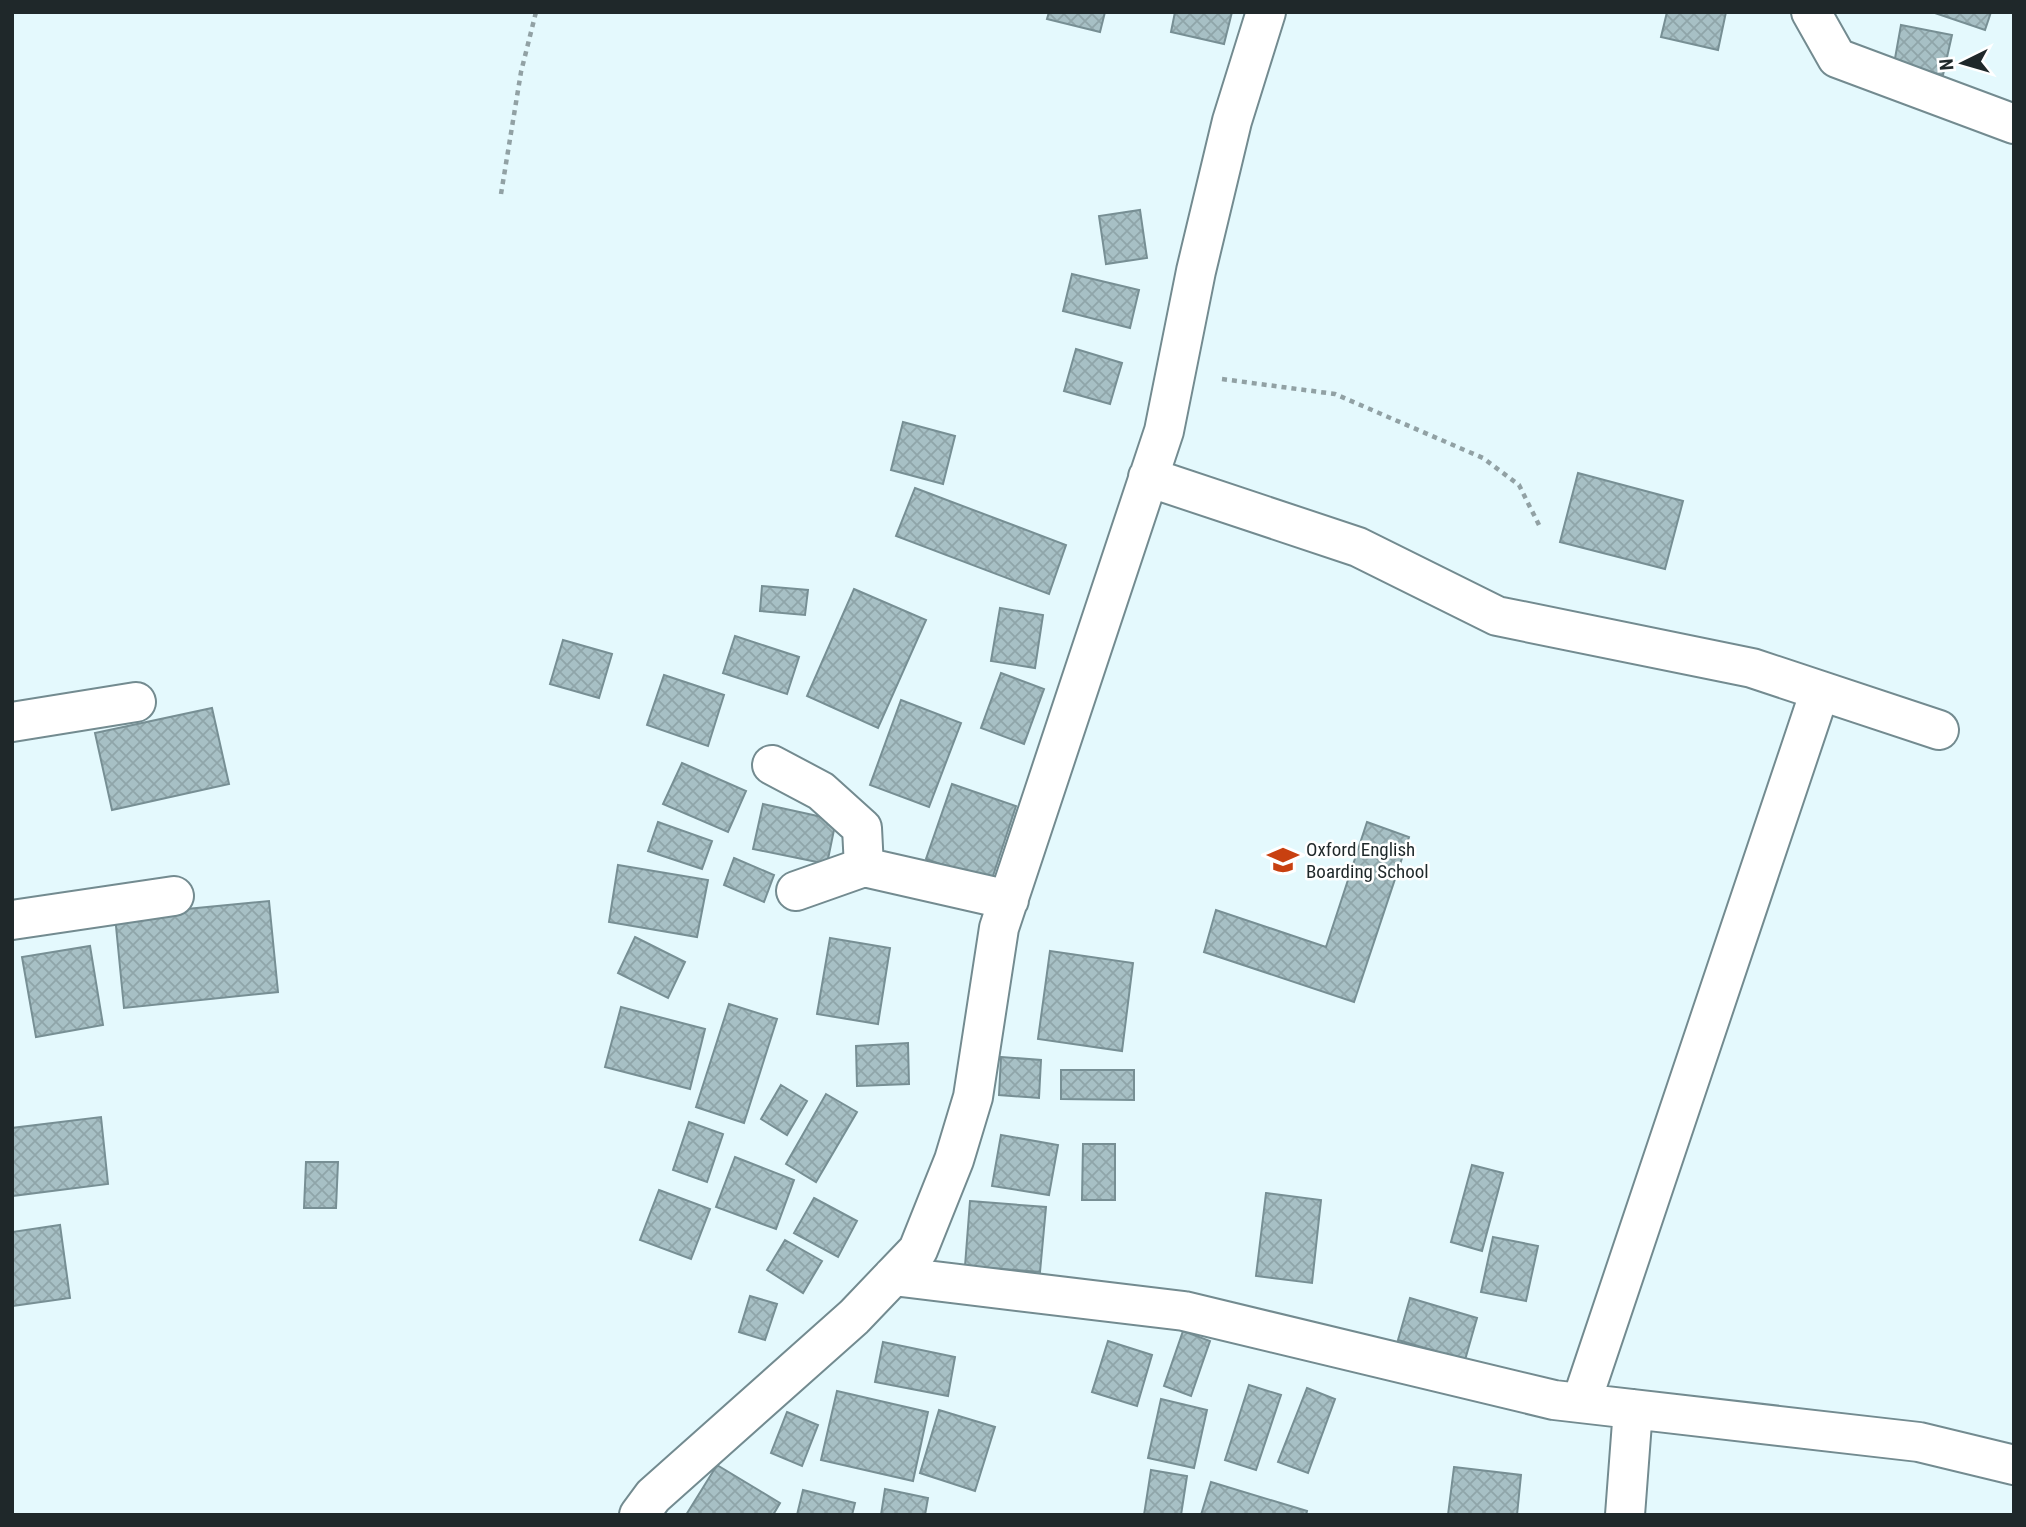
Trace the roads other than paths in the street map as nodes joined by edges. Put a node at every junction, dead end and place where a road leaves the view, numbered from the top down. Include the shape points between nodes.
1 (1266, 12) edge
2 (1811, 12) edge
3 (2014, 124) edge
4 (1148, 477) junction
5 (1820, 691) junction
6 (136, 702) dead end
7 (12, 722) edge
8 (1939, 730) dead end
9 (772, 765) dead end
10 (864, 867) junction
11 (796, 891) dead end
12 (174, 896) dead end
13 (1009, 900) junction
14 (12, 920) edge
15 (893, 1276) junction
16 (1581, 1403) junction
17 (1633, 1409) junction
18 (2014, 1465) edge
19 (639, 1515) edge
20 (1625, 1515) edge

1 - 4 street via 1231,121 1164,431
2 - 3 street via 1837,58
4 - 5 street via 1358,547 1497,616 1752,668
4 - 13 street
5 - 8 street
5 - 16 street
6 - 7 street
9 - 10 street via 821,791 862,828
10 - 11 street
10 - 13 street
12 - 14 street
13 - 15 street via 999,928 973,1097 954,1160 918,1250
15 - 16 street via 1184,1311
15 - 19 street via 854,1317 653,1496
16 - 17 street
17 - 18 street via 1919,1442
17 - 20 street

